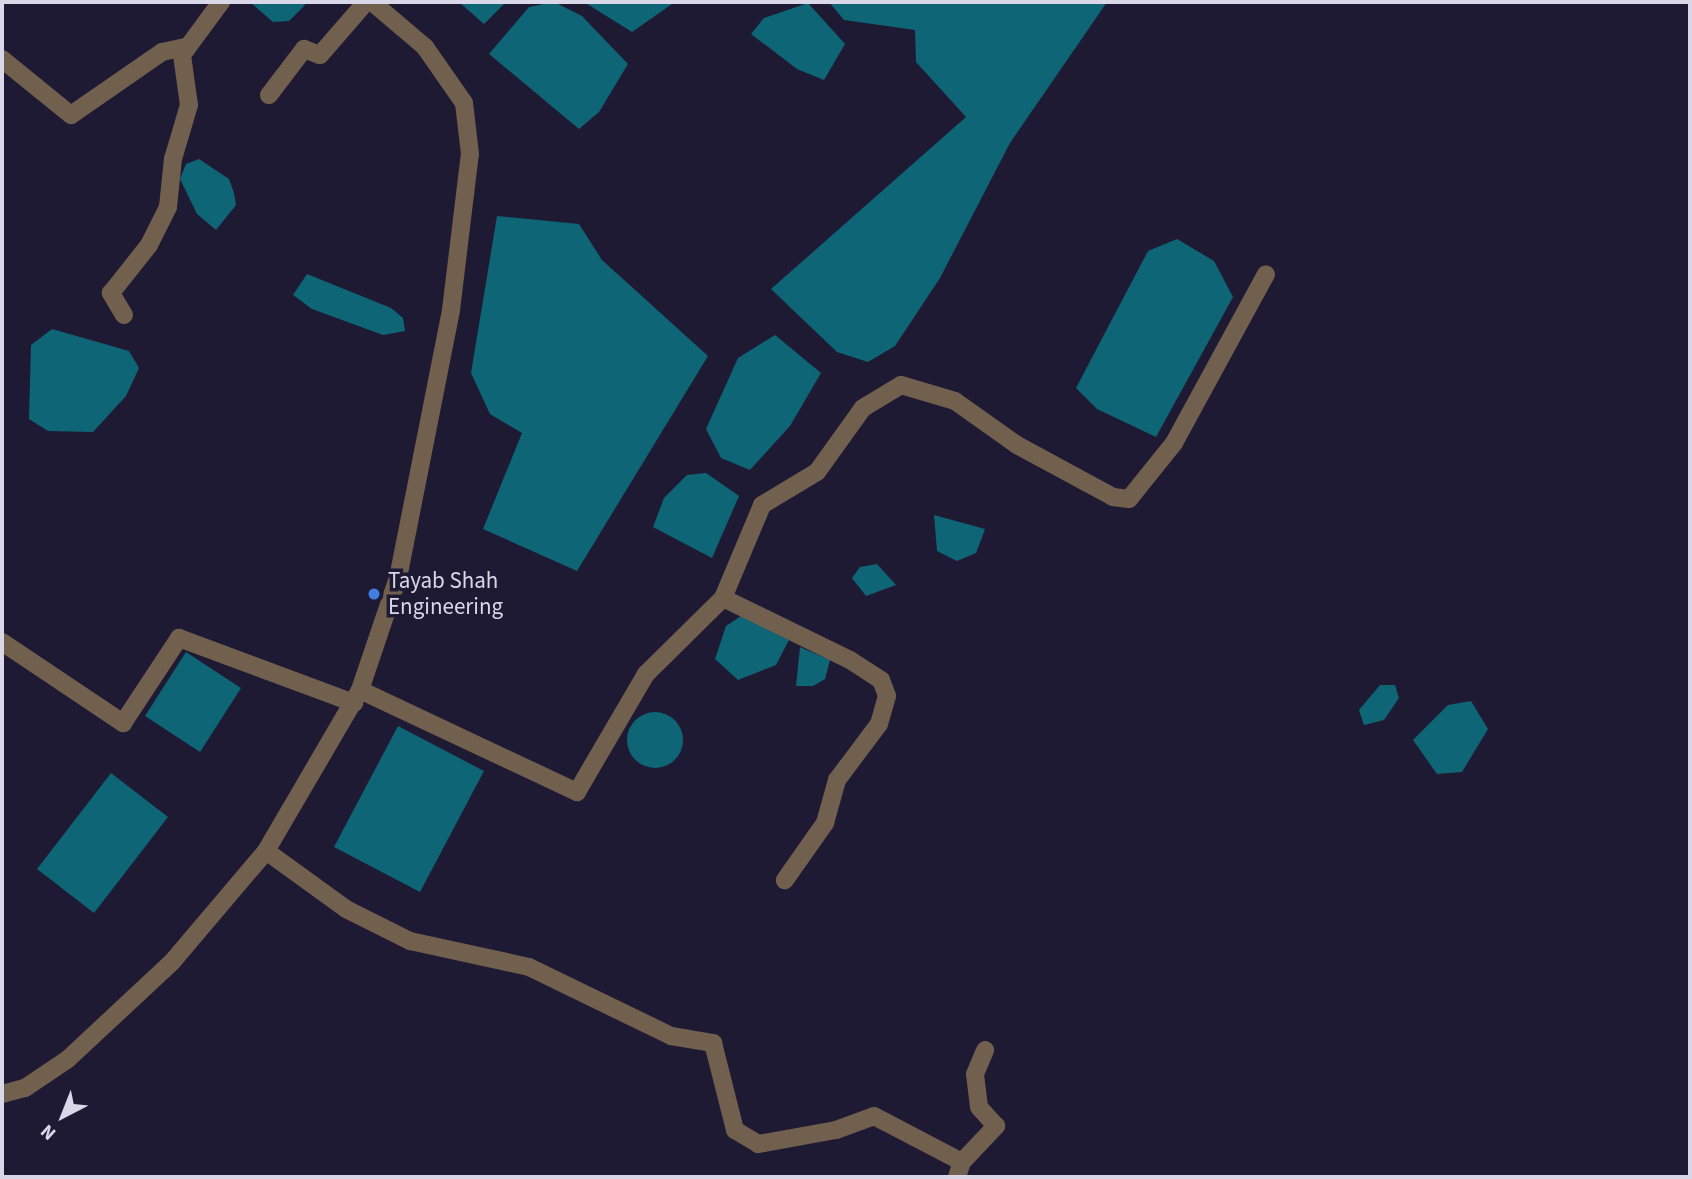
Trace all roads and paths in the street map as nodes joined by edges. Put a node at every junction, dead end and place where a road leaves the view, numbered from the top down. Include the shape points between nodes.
1 (221, 2) edge
2 (369, 2) edge
3 (186, 47) junction
4 (2, 59) edge
5 (269, 96) dead end
6 (1266, 274) dead end
7 (124, 315) dead end
8 (723, 598) junction
9 (2, 642) edge
10 (357, 696) junction
11 (266, 851) junction
12 (785, 880) dead end
13 (985, 1050) dead end
14 (2, 1094) edge
15 (959, 1169) edge

1 - 3 street
2 - 5 street via 320,55 304,49
2 - 10 street via 425,47 464,103 470,154 428,444 398,578
3 - 4 street via 162,52 71,116
3 - 7 street via 189,104 173,159 168,207 149,245 111,293
6 - 8 street via 1174,443 1129,499 1113,497 1017,445 955,401 901,385 851,419 817,472 762,505
8 - 10 street via 646,674 577,792
8 - 12 street via 850,660 881,680 887,696 879,724 837,780 825,823
9 - 10 street via 123,723 179,638
10 - 11 street
11 - 14 street via 172,962 87,1041 25,1088
11 - 15 street via 346,909 410,941 529,967 671,1036 713,1043 735,1130 758,1144 836,1130 874,1116
13 - 15 street via 975,1074 979,1107 996,1126

